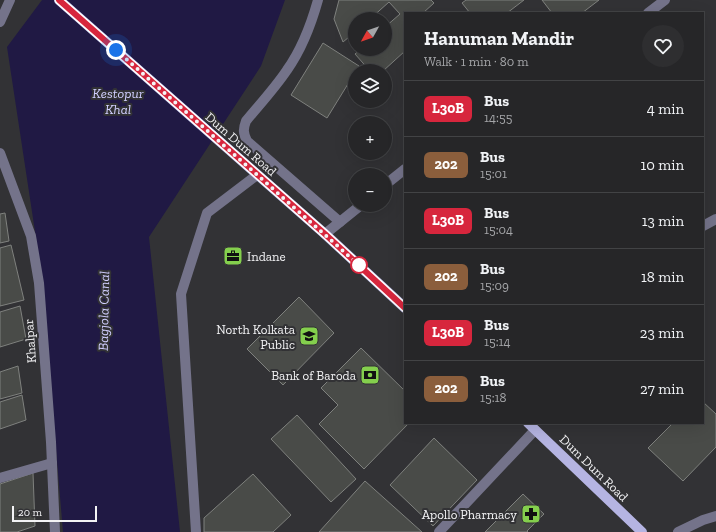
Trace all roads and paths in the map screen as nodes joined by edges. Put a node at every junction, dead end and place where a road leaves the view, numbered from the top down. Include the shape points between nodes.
1 (10, 0) edge
2 (59, 0) edge
3 (318, 0) edge
4 (665, 0) edge
5 (649, 12) edge
6 (0, 22) edge
7 (0, 153) edge
8 (3, 168) edge
9 (404, 170) edge
10 (257, 175) junction
11 (392, 179) edge
12 (352, 212) edge
13 (716, 219) edge
14 (340, 222) junction
15 (704, 225) edge
16 (325, 234) junction
17 (404, 307) edge
18 (531, 426) edge
19 (52, 463) junction
20 (0, 478) edge
21 (716, 516) edge
22 (55, 532) edge
23 (196, 532) edge
24 (439, 532) edge
25 (642, 532) edge
26 (678, 532) edge

1 - 6 street
2 - 10 main road, Dum Dum Road
3 - 14 street via 301,47 287,71 246,120 243,128 247,141
4 - 5 street
7 - 8 street, Khalpar
8 - 19 street, Khalpar via 31,236 39,283
9 - 11 street
10 - 16 main road, Dum Dum Road
10 - 23 street via 207,213 180,294
12 - 14 street
13 - 15 street
14 - 16 street
16 - 17 main road, Dum Dum Road
18 - 24 street
18 - 25 main road, Dum Dum Road
19 - 20 street
19 - 22 street, Khalpar
21 - 26 street

